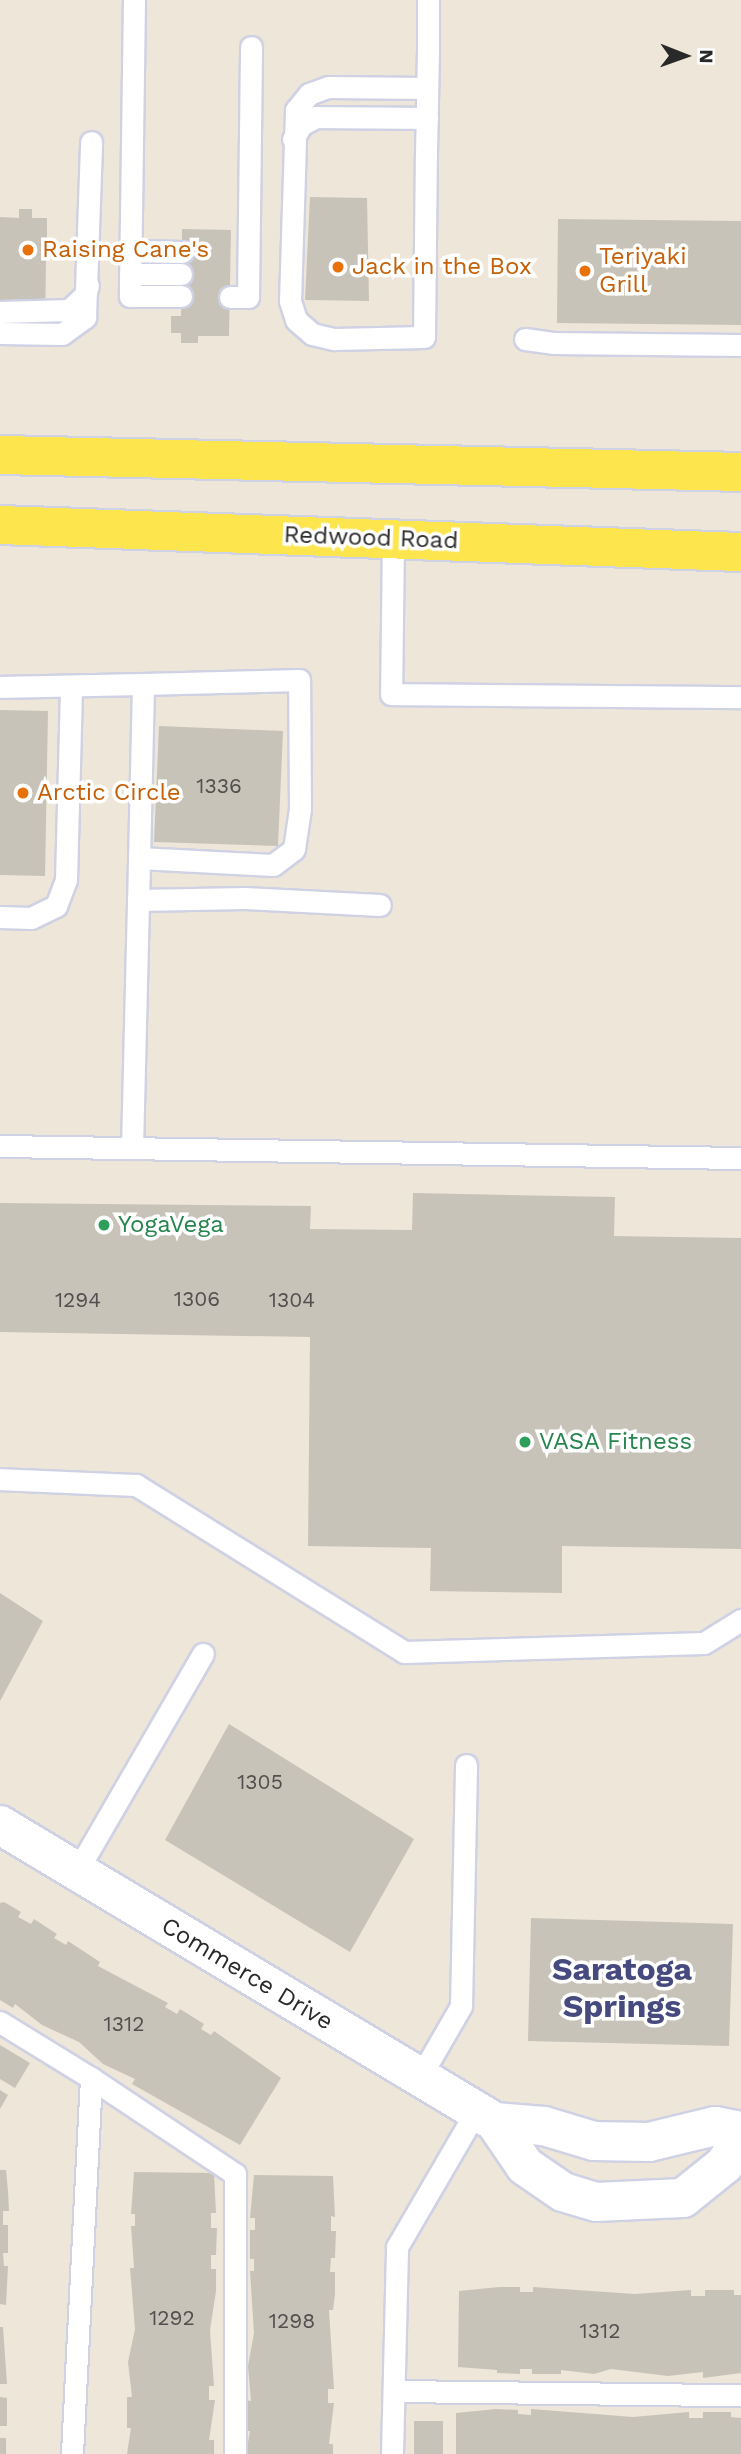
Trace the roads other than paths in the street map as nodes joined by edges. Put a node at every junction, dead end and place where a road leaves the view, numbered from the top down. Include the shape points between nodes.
1 (134, 0) edge
2 (428, 0) edge
3 (251, 47) dead end
4 (427, 88) junction
5 (427, 118) junction
6 (293, 139) junction
7 (91, 142) dead end
8 (131, 251) junction
9 (182, 252) dead end
10 (130, 274) junction
11 (181, 274) dead end
12 (89, 283) junction
13 (181, 296) dead end
14 (230, 297) dead end
15 (0, 312) edge
16 (0, 333) edge
17 (525, 338) dead end
18 (741, 345) edge
19 (0, 455) edge
20 (741, 472) edge
21 (0, 525) edge
22 (393, 539) junction
23 (741, 552) edge
24 (143, 684) junction
25 (0, 687) edge
26 (71, 689) junction
27 (741, 697) edge
28 (139, 858) junction
29 (138, 900) junction
30 (380, 905) dead end
31 (0, 917) edge
32 (0, 1146) edge
33 (132, 1148) junction
34 (741, 1158) edge
35 (0, 1479) edge
36 (741, 1620) edge
37 (203, 1654) dead end
38 (466, 1765) dead end
39 (0, 1825) edge
40 (77, 1871) junction
41 (0, 2022) edge
42 (421, 2077) junction
43 (91, 2078) junction
44 (486, 2116) junction
45 (741, 2131) edge
46 (741, 2141) edge
47 (394, 2391) junction
48 (741, 2395) edge
49 (72, 2454) edge
50 (235, 2454) edge
51 (393, 2454) edge

1 - 8 lane
2 - 4 lane
3 - 14 lane via 239,275 248,297
4 - 5 lane
4 - 6 lane via 318,89 296,110
5 - 6 lane via 316,117 301,125
5 - 6 lane via 424,337 323,338 296,320 290,301
7 - 12 lane
8 - 9 lane
8 - 10 lane
10 - 11 lane
10 - 13 lane via 130,296
12 - 15 lane via 85,295 69,310
12 - 16 lane via 85,317 72,330
17 - 18 lane via 553,343
19 - 20 main road
21 - 22 main road, Redwood Road
22 - 23 main road, Redwood Road
22 - 27 lane via 391,694
24 - 26 lane
24 - 28 lane
24 - 28 lane via 299,680 300,809 294,849 273,865
25 - 26 lane
26 - 31 lane via 66,880 57,906 31,918
28 - 29 lane
29 - 30 lane via 245,898
29 - 33 lane
32 - 33 lane
33 - 34 lane
35 - 36 lane via 136,1485 404,1651 704,1643
37 - 40 lane
38 - 42 lane via 461,2006
39 - 40 street, Commerce Drive
40 - 42 street, Commerce Drive
41 - 43 lane
42 - 44 street, Commerce Drive
43 - 49 lane
43 - 50 lane via 235,2174
44 - 45 street, Commerce Drive via 594,2141 649,2142 715,2126
44 - 46 street, Commerce Drive via 525,2166 563,2192 596,2202 683,2198 724,2165
44 - 47 lane via 397,2247
47 - 48 lane
47 - 51 lane

